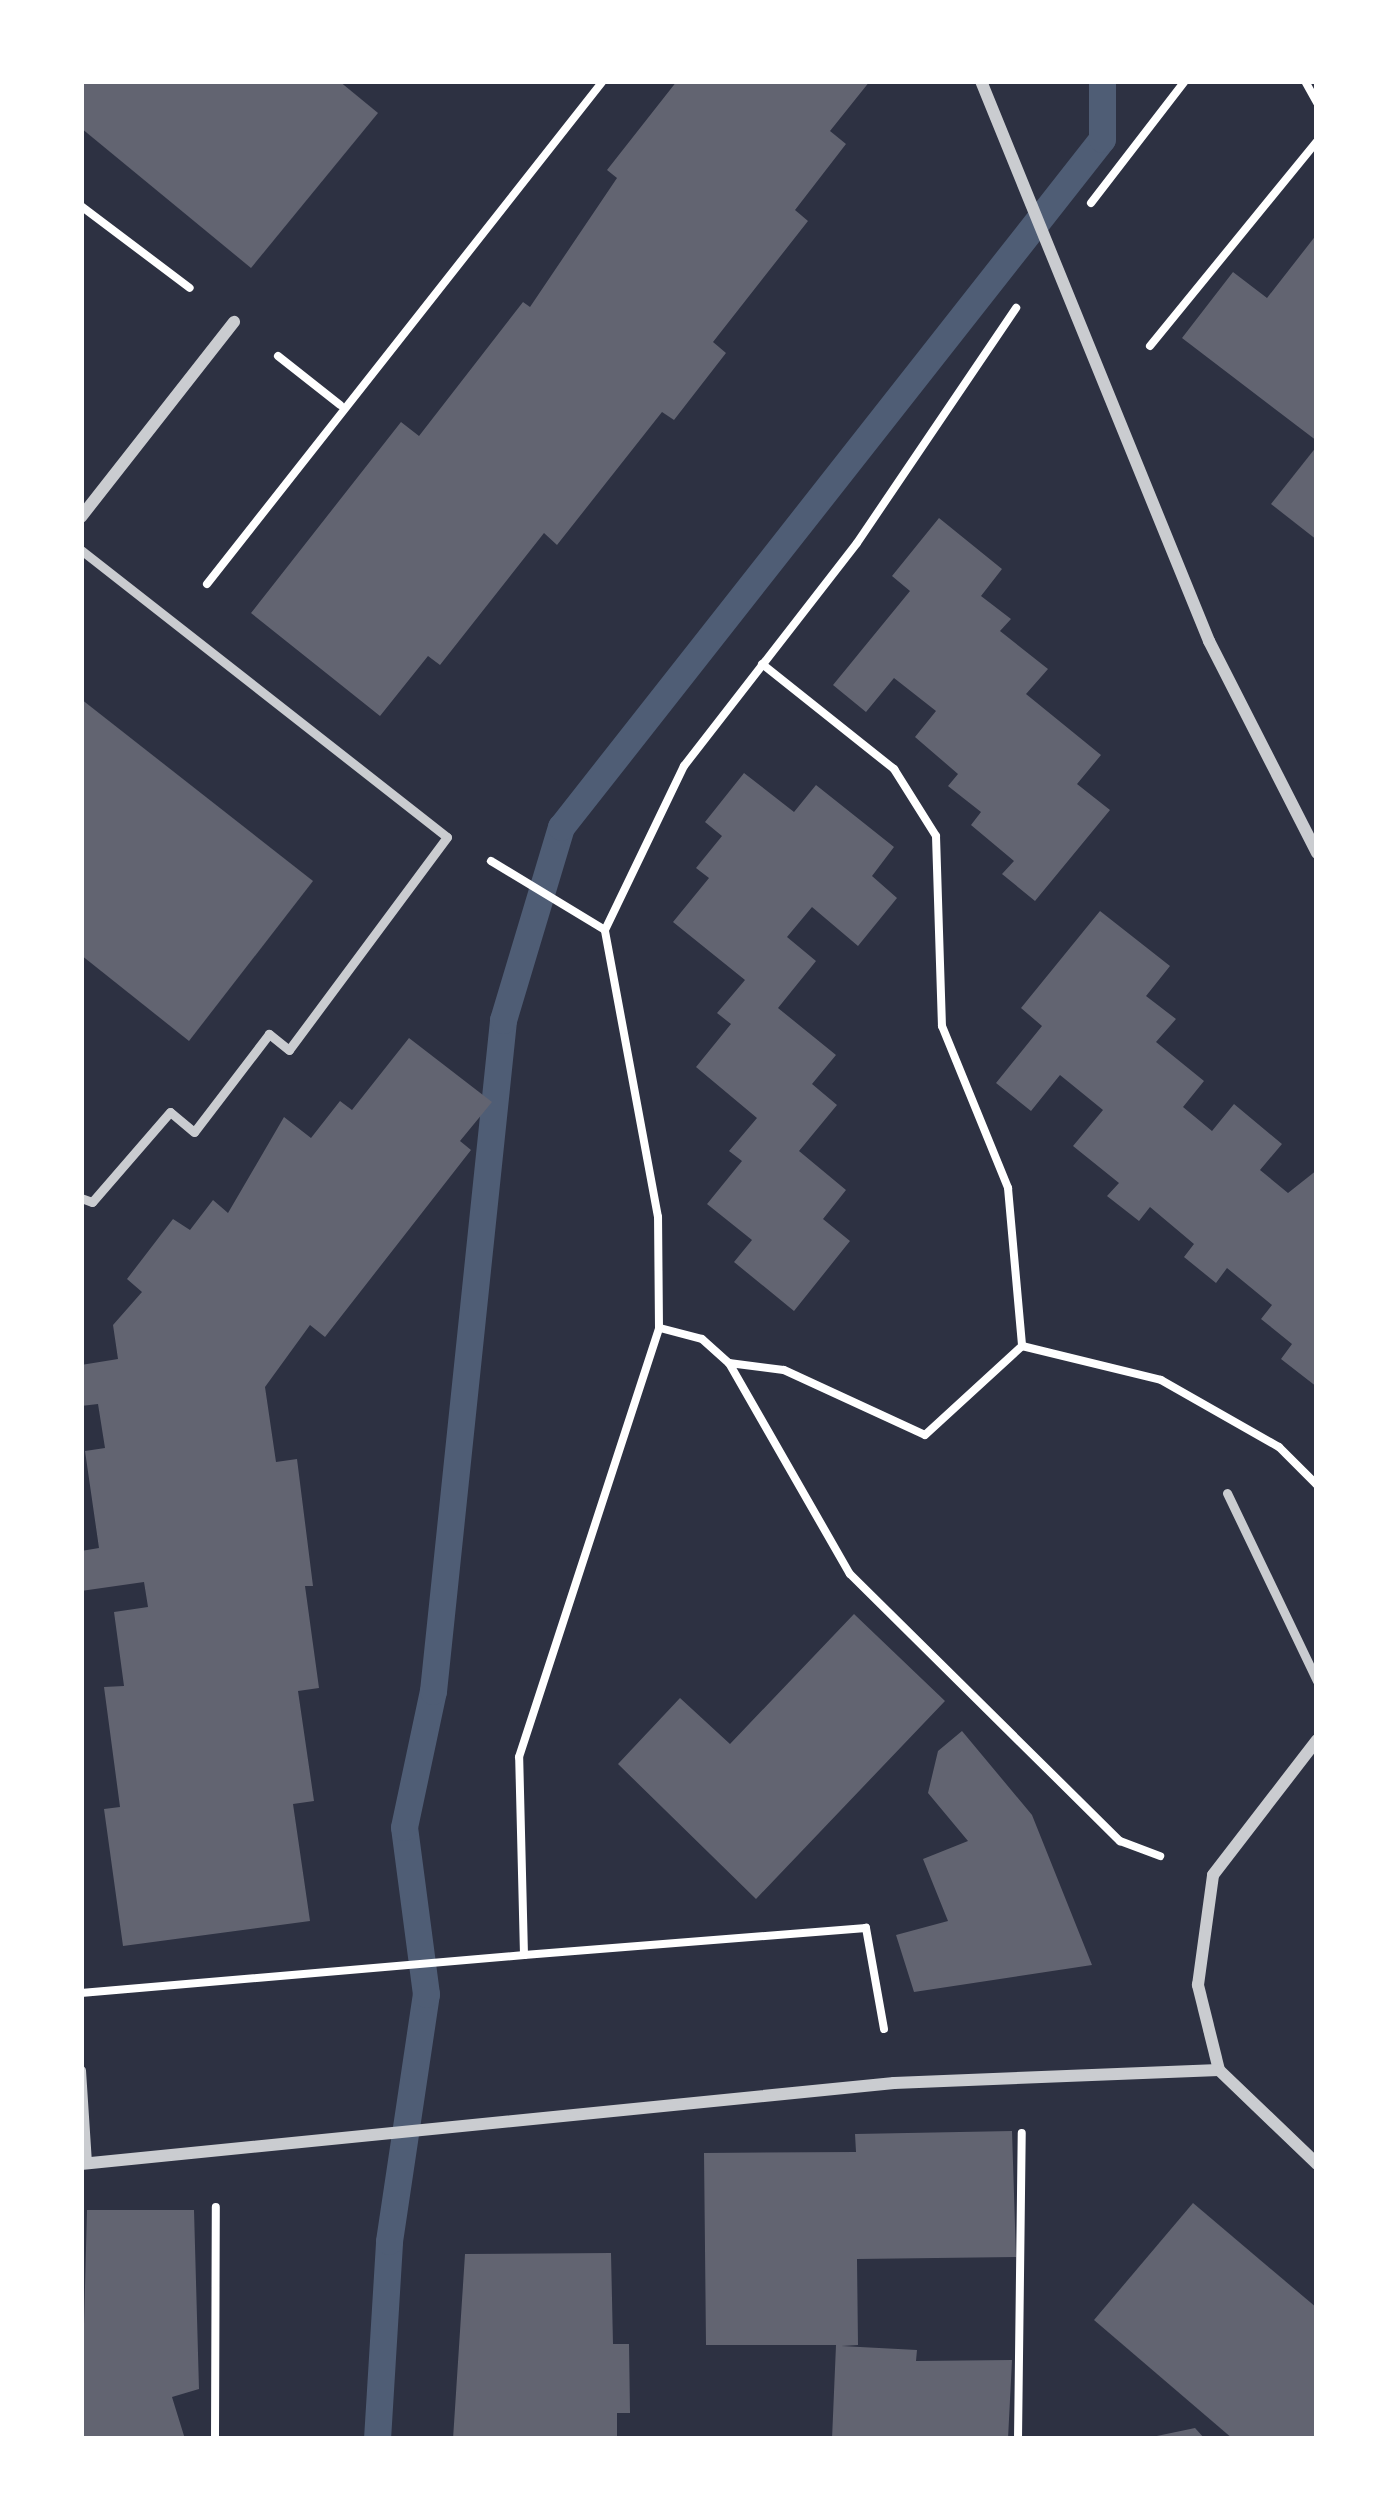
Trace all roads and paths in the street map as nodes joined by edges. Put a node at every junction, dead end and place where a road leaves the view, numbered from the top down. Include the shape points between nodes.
1 (981, 81) edge
2 (1185, 81) edge
3 (1305, 81) edge
4 (596, 83) edge
5 (1317, 103) edge
6 (1317, 141) edge
7 (1084, 214) dead end
8 (1028, 291) dead end
9 (234, 322) dead end
10 (1110, 392) junction
11 (81, 517) edge
12 (81, 550) edge
13 (177, 624) junction
14 (762, 664) junction
15 (447, 837) junction
16 (1317, 853) edge
17 (605, 930) junction
18 (81, 1198) edge
19 (659, 1328) junction
20 (1022, 1346) junction
21 (729, 1364) junction
22 (1317, 1485) edge
23 (1227, 1493) dead end
24 (1317, 1681) edge
25 (1317, 1740) edge
26 (1213, 1875) junction
27 (524, 1954) junction
28 (81, 1993) edge
29 (81, 2070) edge
30 (1219, 2071) junction
31 (1023, 2078) junction
32 (894, 2084) junction
33 (246, 2148) junction
34 (84, 2164) edge
35 (1317, 2164) edge
36 (214, 2439) edge
37 (1018, 2439) edge

1 - 10 street
2 - 7 path
3 - 5 path
4 - 13 path
6 - 10 path
8 - 14 path
9 - 11 street
10 - 16 street via 1209,641
12 - 13 lane
13 - 15 lane
14 - 17 path via 684,766
14 - 20 path via 894,769 936,836 942,1026 1008,1188
15 - 17 path
15 - 18 lane via 289,1050 269,1034 194,1132 170,1112 92,1202
17 - 19 path via 658,1217
19 - 21 path via 703,1339
19 - 27 path via 519,1757
20 - 21 path via 925,1435 784,1370
20 - 22 path via 1161,1379 1279,1447
21 - 26 path via 850,1574 1120,1841
23 - 24 lane
25 - 26 street
26 - 30 street via 1198,1985
27 - 28 path
27 - 32 path via 866,1928
29 - 34 lane
30 - 31 street
30 - 35 street
31 - 32 street
31 - 37 path
32 - 33 street
33 - 34 street
33 - 36 path via 216,2206

